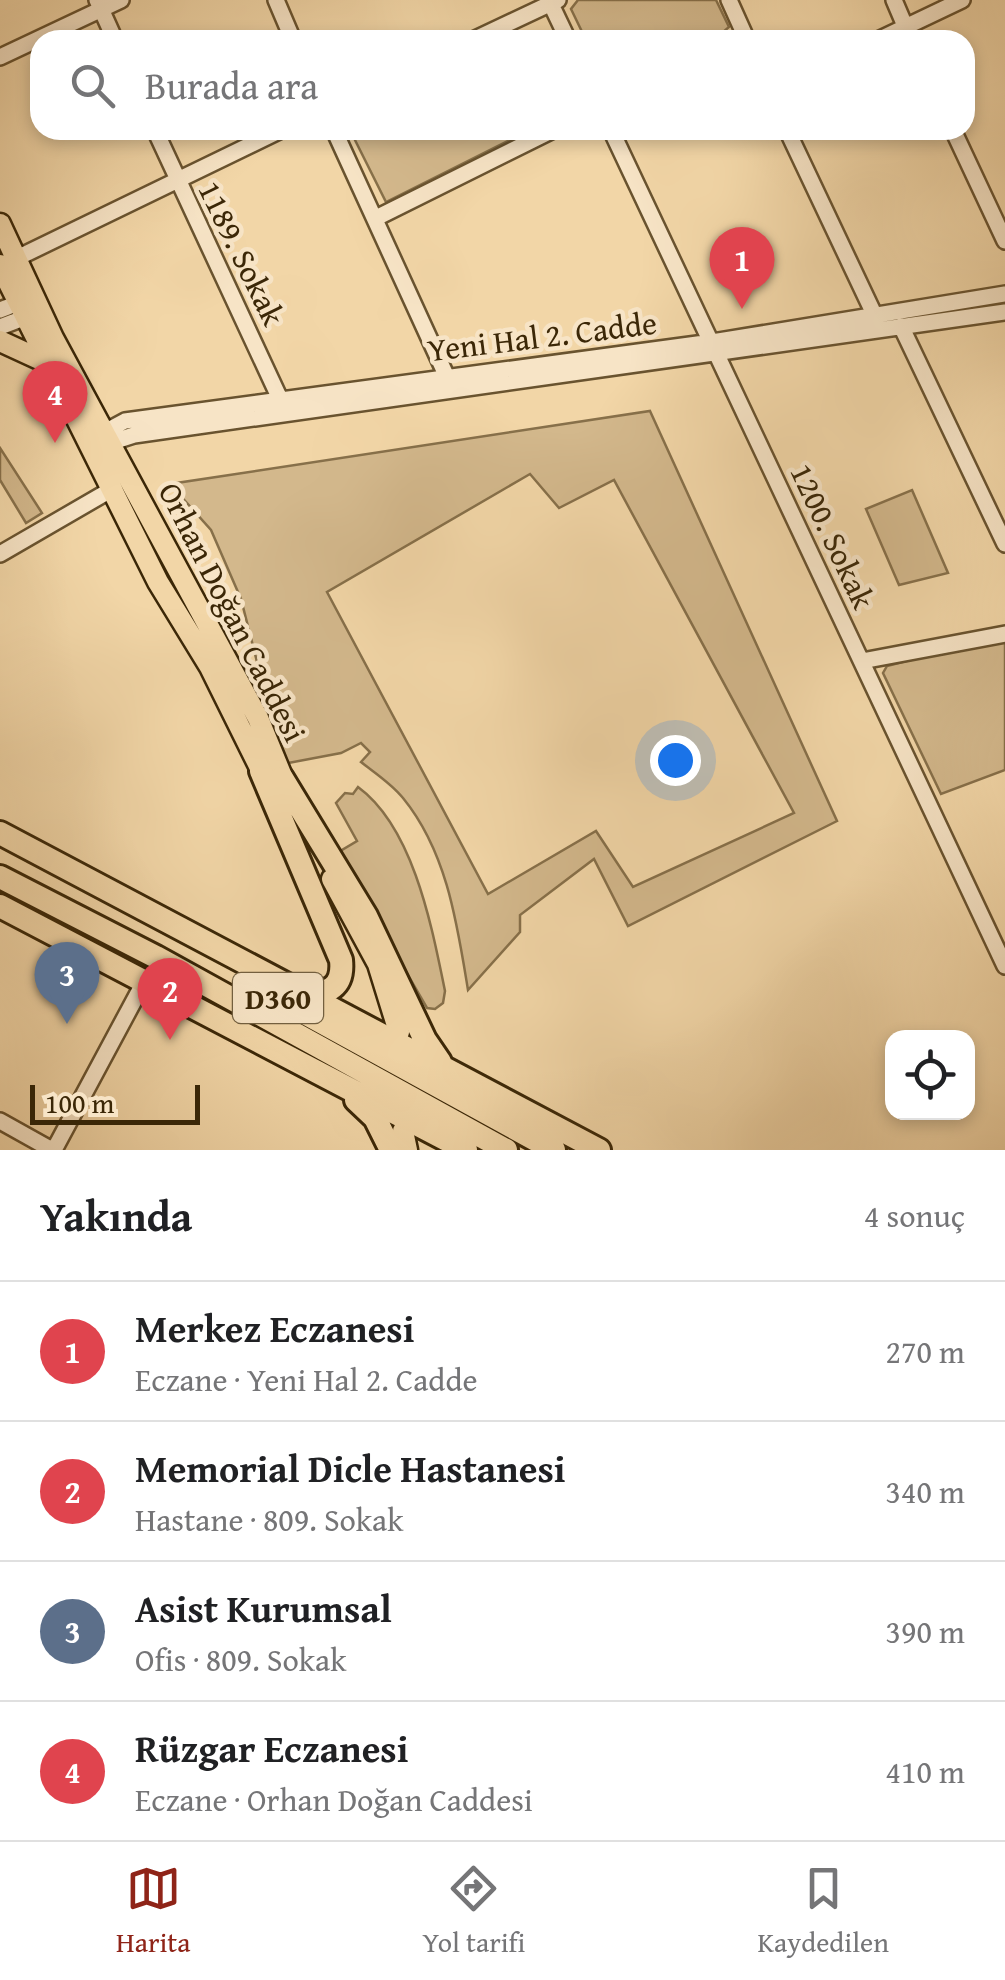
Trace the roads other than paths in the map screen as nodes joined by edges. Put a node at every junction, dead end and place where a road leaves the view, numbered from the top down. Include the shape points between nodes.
1 (121, 0) edge
2 (276, 0) edge
3 (729, 0) edge
4 (894, 0) edge
5 (962, 0) edge
6 (552, 1) edge
7 (99, 5) edge
8 (51, 30) edge
9 (110, 30) edge
10 (289, 30) edge
11 (494, 30) edge
12 (564, 30) edge
13 (740, 30) edge
14 (906, 30) edge
15 (914, 30) edge
16 (30, 41) edge
17 (0, 57) edge
18 (159, 140) edge
19 (259, 140) edge
20 (339, 140) edge
21 (533, 140) edge
22 (616, 140) edge
23 (792, 140) edge
24 (959, 140) edge
25 (176, 178) junction
26 (998, 207) edge
27 (376, 218) junction
28 (0, 224) edge
29 (1005, 241) edge
30 (16, 293) edge
31 (1005, 294) edge
32 (1005, 312) edge
33 (874, 314) junction
34 (900, 326) junction
35 (0, 327) edge
36 (0, 341) edge
37 (716, 348) junction
38 (52, 366) junction
39 (446, 375) junction
40 (280, 399) junction
41 (100, 440) junction
42 (114, 488) junction
43 (1005, 544) edge
44 (0, 554) edge
45 (1005, 634) edge
46 (862, 661) junction
47 (272, 774) junction
48 (0, 833) edge
49 (0, 848) edge
50 (0, 877) edge
51 (0, 906) edge
52 (1005, 966) edge
53 (144, 982) junction
54 (304, 996) junction
55 (393, 1028) dead end
56 (446, 1068) junction
57 (321, 1074) junction
58 (0, 1121) edge
59 (407, 1144) edge
60 (53, 1150) edge
61 (466, 1150) edge
62 (506, 1150) edge
63 (554, 1150) edge
64 (598, 1150) edge

1 - 7 street
2 - 10 street
3 - 13 street
4 - 14 street
5 - 15 street
6 - 11 street
6 - 12 street
7 - 8 street
7 - 9 street
16 - 17 street
18 - 25 street, 1189. Sokak
19 - 25 street
20 - 27 street
21 - 27 street
22 - 37 street, 1200. Sokak
23 - 33 street
24 - 26 street
25 - 30 street
25 - 40 street, 1189. Sokak
26 - 29 street
27 - 39 street
28 - 30 main road, Orhan Doğan Caddesi
30 - 35 street
30 - 38 main road, Orhan Doğan Caddesi
30 - 41 main road, Orhan Doğan Caddesi
31 - 33 street, Yeni Hal 2. Cadde
32 - 34 street
33 - 37 street, Yeni Hal 2. Cadde
34 - 37 street
34 - 43 street
36 - 38 main road
37 - 39 street, Yeni Hal 2. Cadde
37 - 41 street
37 - 46 street, 1200. Sokak
38 - 41 main road, Orhan Doğan Caddesi
39 - 40 street, Yeni Hal 2. Cadde
40 - 41 street, Yeni Hal 2. Cadde via 125,422
41 - 42 main road, Orhan Doğan Caddesi
41 - 47 main road, Orhan Doğan Caddesi via 210,626
42 - 44 street
42 - 47 main road, Orhan Doğan Caddesi via 158,582
45 - 46 street
46 - 52 street, 1200. Sokak
47 - 54 highway via 342,960 336,986
47 - 55 main road, Orhan Doğan Caddesi via 378,964 394,1005
47 - 56 highway via 366,916 425,1040
48 - 54 highway
49 - 63 highway, D360
50 - 62 highway, D360
51 - 53 highway
53 - 57 highway
53 - 60 street
54 - 56 highway
56 - 64 highway
57 - 59 highway
57 - 61 highway
58 - 60 street

